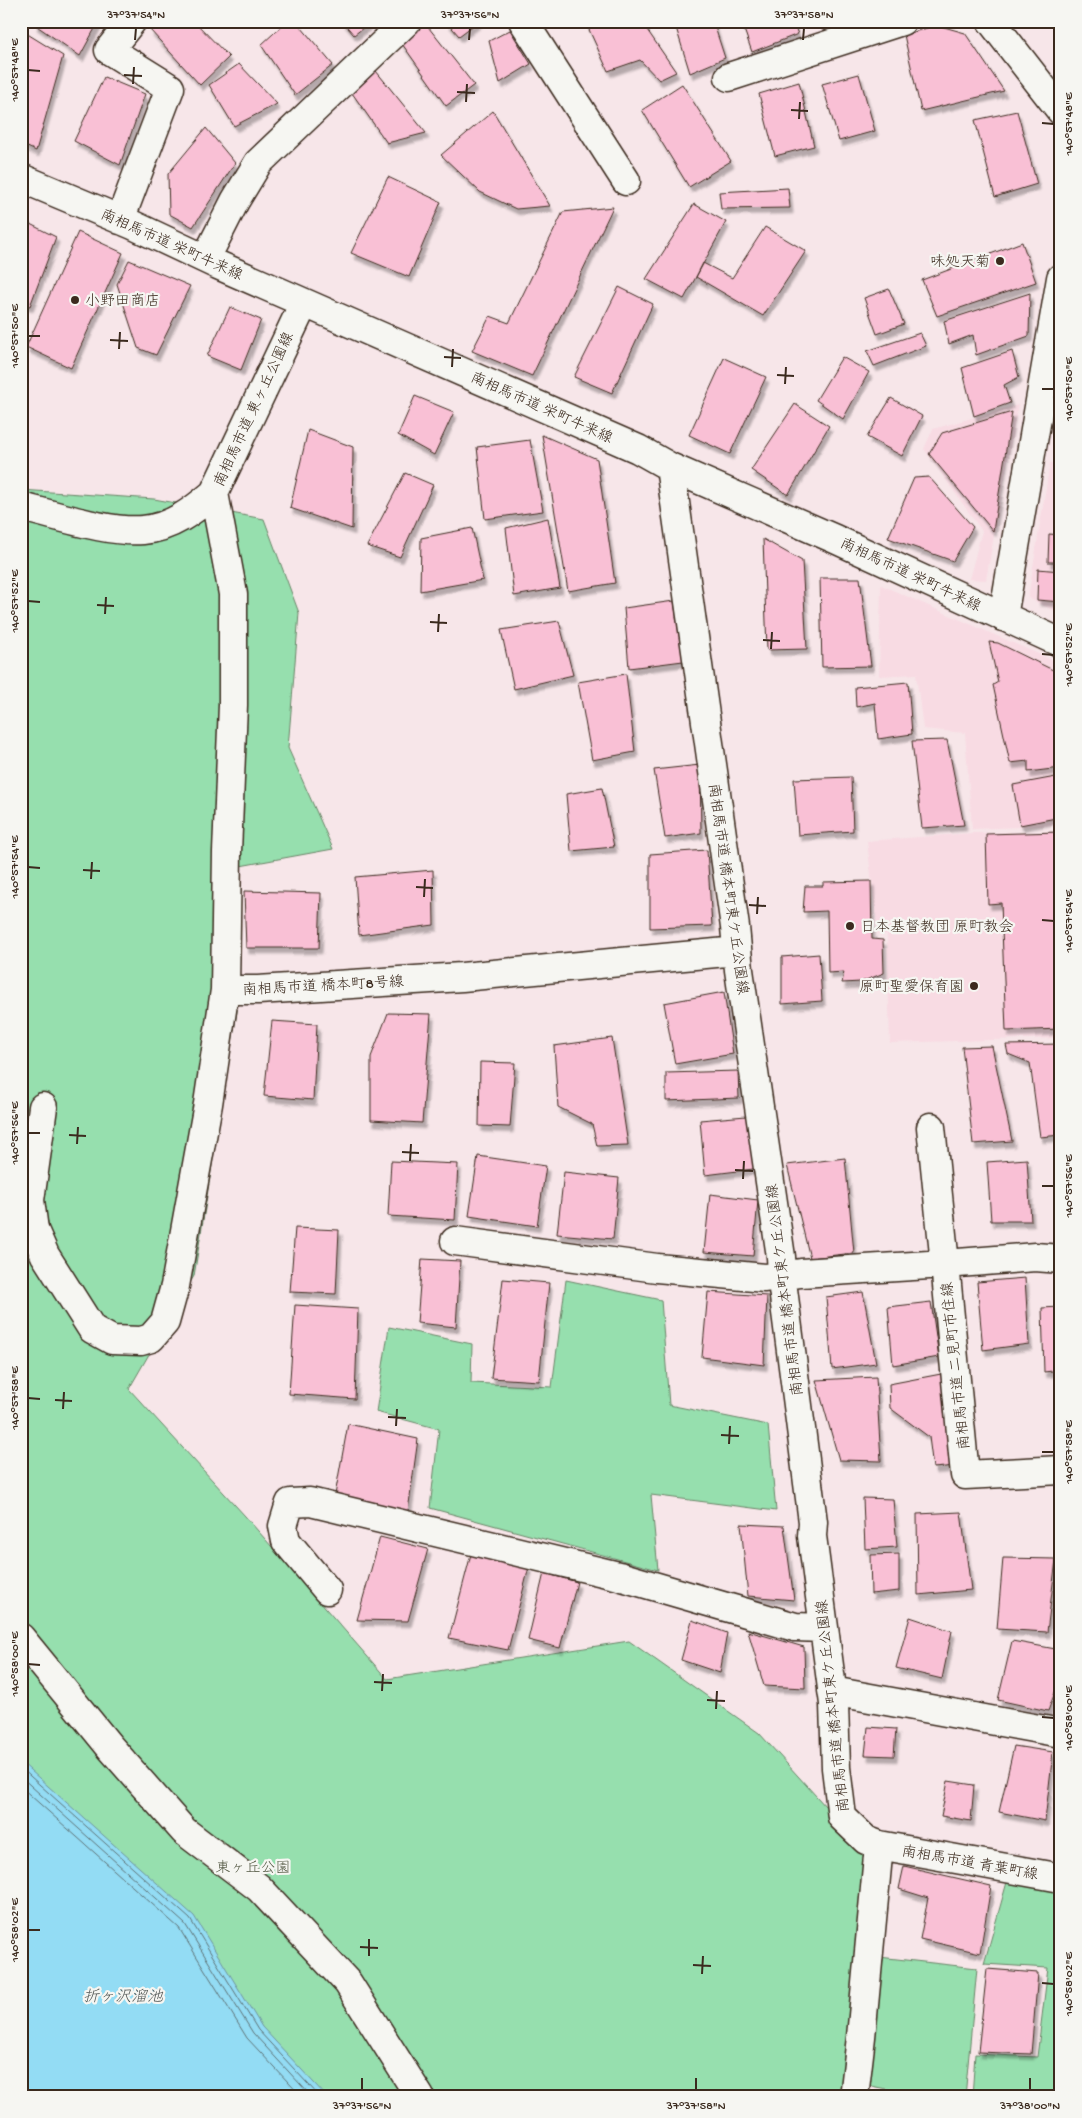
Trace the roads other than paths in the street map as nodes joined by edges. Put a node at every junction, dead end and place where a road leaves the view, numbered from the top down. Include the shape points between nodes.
1 (132, 21) edge
2 (407, 21) edge
3 (522, 21) edge
4 (902, 21) edge
5 (991, 21) edge
6 (729, 77) dead end
7 (1061, 111) edge
8 (21, 178) edge
9 (626, 180) dead end
10 (120, 220) junction
11 (206, 258) junction
12 (1061, 278) edge
13 (304, 303) junction
14 (670, 467) junction
15 (214, 493) junction
16 (21, 507) edge
17 (1003, 617) junction
18 (1061, 643) edge
19 (737, 951) junction
20 (226, 990) junction
21 (42, 1107) dead end
22 (932, 1127) dead end
23 (455, 1241) dead end
24 (1061, 1259) edge
25 (945, 1264) junction
26 (783, 1276) junction
27 (1061, 1470) edge
28 (327, 1590) dead end
29 (823, 1628) junction
30 (21, 1638) edge
31 (832, 1691) junction
32 (1061, 1734) edge
33 (879, 1845) junction
34 (1061, 1878) edge
35 (420, 2097) edge
36 (854, 2097) edge

1 - 10 street via 109,50 170,88
2 - 11 street via 258,163
3 - 9 street
4 - 6 street
5 - 7 street
8 - 10 street, 南相馬市道 栄町牛来線
10 - 11 street, 南相馬市道 栄町牛来線
11 - 13 street, 南相馬市道 栄町牛来線
12 - 17 street
13 - 14 street, 南相馬市道 栄町牛来線 via 638,449
13 - 15 street, 南相馬市道 東ヶ丘公園線
14 - 17 street, 南相馬市道 栄町牛来線
14 - 19 street, 南相馬市道 橋本町東ケ丘公園線
15 - 16 street, 南相馬市道 東ヶ丘公園線 via 193,511 170,523 144,530 112,528
15 - 20 street, 南相馬市道 橋本町8号線 via 233,594
17 - 18 street, 南相馬市道 栄町牛来線
19 - 20 street, 南相馬市道 橋本町8号線 via 462,977
19 - 26 street, 南相馬市道 橋本町東ケ丘公園線
20 - 21 street via 175,1286 165,1322 151,1338 112,1340 92,1330 45,1255 34,1230 30,1200
22 - 25 street
23 - 26 street, 南相馬市道 二見町市住線 via 723,1275
24 - 25 street via 1035,1257
25 - 26 street, 南相馬市道 二見町市住線
25 - 27 street, 南相馬市道 二見町市住線 via 966,1475
26 - 29 street, 南相馬市道 橋本町東ケ丘公園線
28 - 29 street via 286,1541 283,1526 290,1503 310,1502 619,1576 794,1627
29 - 31 street, 南相馬市道 橋本町東ケ丘公園線
30 - 35 street via 184,1831 259,1888 342,1977
31 - 32 street
31 - 33 street, 南相馬市道 橋本町東ケ丘公園線 via 842,1817 866,1840
33 - 34 street, 南相馬市道 青葉町線
33 - 36 street

